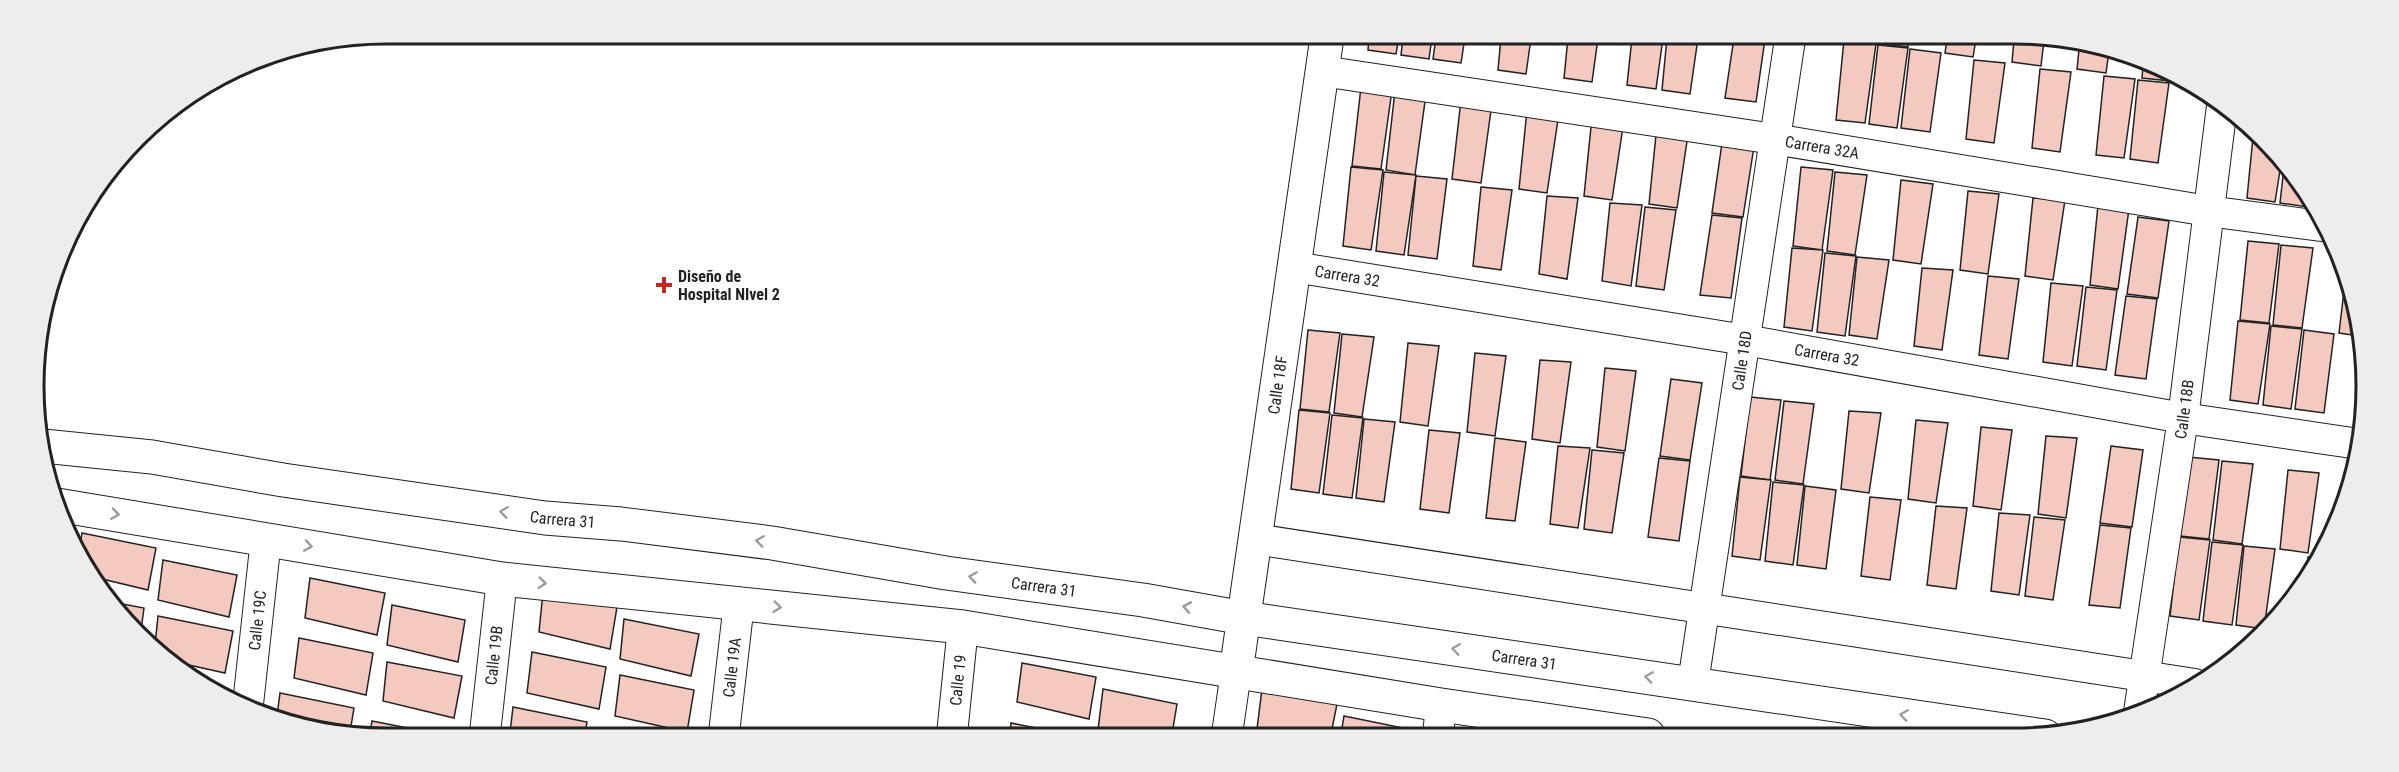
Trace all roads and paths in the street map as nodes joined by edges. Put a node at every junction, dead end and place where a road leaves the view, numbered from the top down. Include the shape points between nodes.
1 (1326, 44) edge
2 (1789, 44) edge
3 (1322, 71) junction
4 (2221, 113) edge
5 (1774, 139) junction
6 (2208, 211) junction
7 (2315, 225) edge
8 (1294, 267) junction
9 (1745, 340) junction
10 (2183, 418) junction
11 (2351, 443) edge
12 (49, 447) edge
13 (66, 506) edge
14 (266, 538) junction
15 (1255, 539) junction
16 (502, 579) junction
17 (739, 603) junction
18 (1704, 608) junction
19 (1244, 618) junction
20 (963, 627) junction
21 (1236, 672) junction
22 (2144, 677) junction
23 (1693, 683) junction
24 (2185, 683) edge
25 (249, 699) edge
26 (2140, 703) edge
27 (1440, 720) edge
28 (485, 728) edge
29 (725, 728) edge
30 (953, 728) edge
31 (1228, 728) edge
32 (1551, 728) edge
33 (1992, 728) edge

1 - 3 main road, Calle 18F
2 - 5 street, Calle 18D
3 - 5 street, Carrera 32A
3 - 8 main road, Calle 18F
4 - 6 street, Calle 18B
5 - 6 street, Carrera 32A
5 - 9 street, Calle 18D
6 - 7 street, Carrera 32A
6 - 10 street, Calle 18B
8 - 9 street, Carrera 32
8 - 15 main road, Calle 18F
9 - 10 street, Carrera 32
9 - 18 street, Calle 18D
10 - 11 street, Carrera 32
10 - 22 street, Calle 18B
19 -> 12 main road, Carrera 31 via 761,541 545,518 152,457
13 -> 14 main road
14 -> 16 main road
14 - 25 street, Calle 19C
15 - 18 street
15 - 19 main road, Calle 18F
16 -> 17 main road
16 - 28 street, Calle 19B
17 -> 20 main road
17 - 29 street, Calle 19A
18 - 22 street
18 - 23 street, Calle 18D
19 - 21 main road, Calle 18F
23 -> 19 main road, Carrera 31
20 - 21 main road
20 - 30 street, Calle 19
21 - 27 main road
21 - 31 street, Calle 18F
22 - 24 street
22 - 26 street, Calle 18B
33 -> 23 main road, Carrera 31
27 - 32 main road

